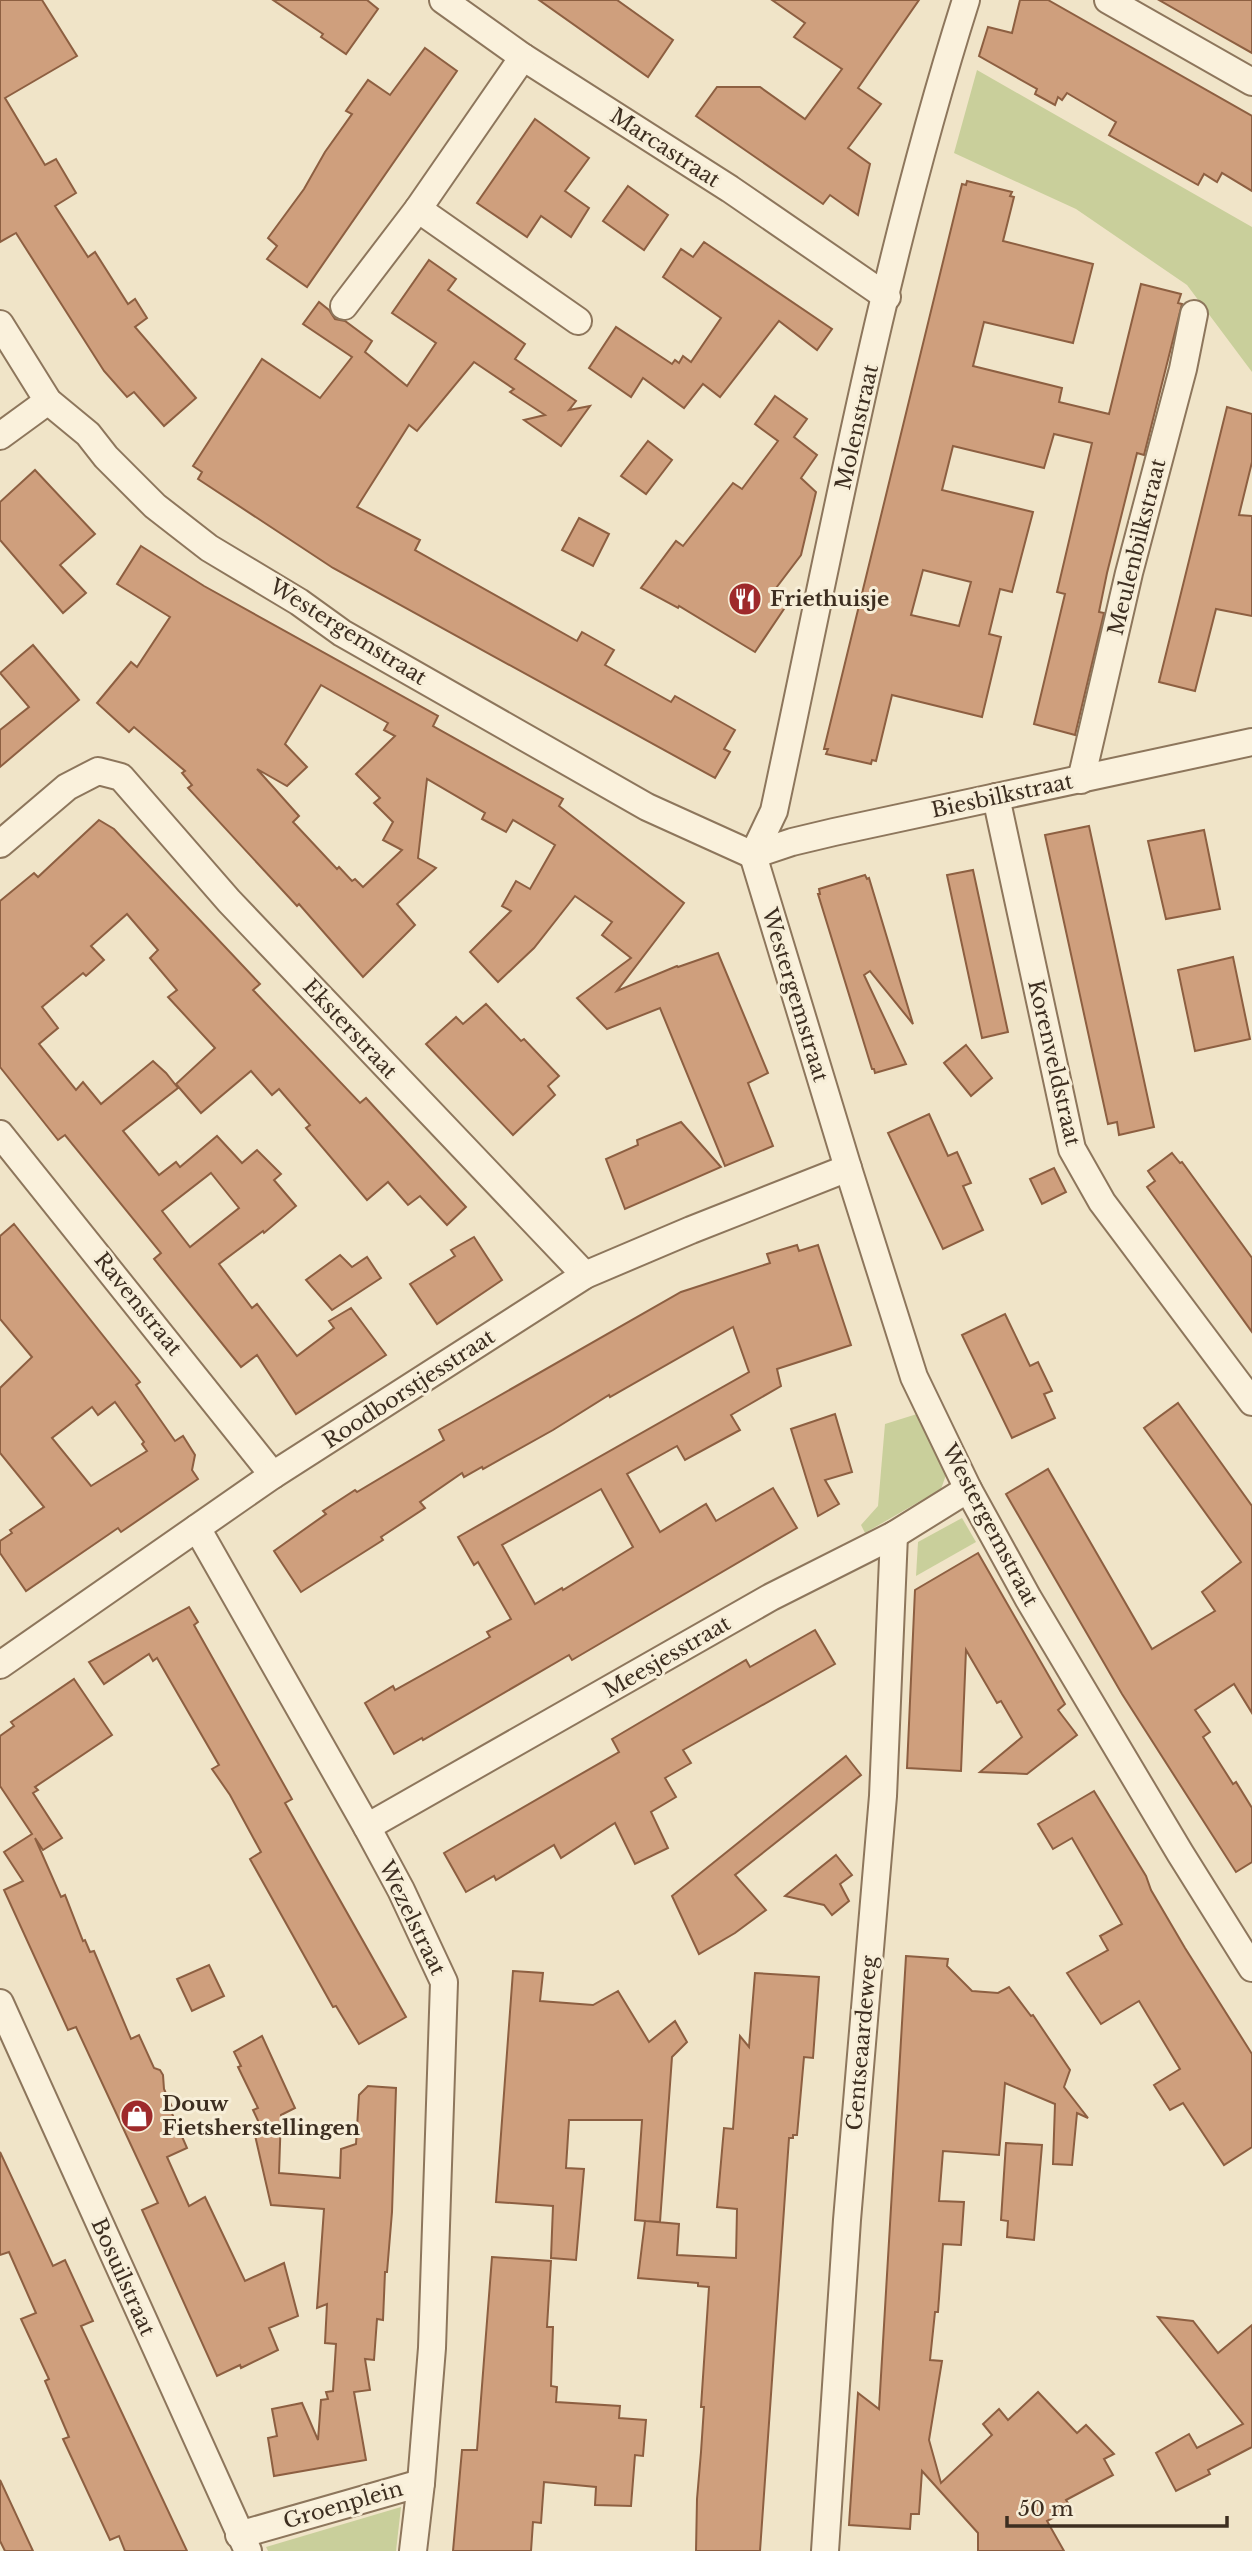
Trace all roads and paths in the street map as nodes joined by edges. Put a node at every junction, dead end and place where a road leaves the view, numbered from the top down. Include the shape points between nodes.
1 (443, 0) edge
2 (967, 0) edge
3 (1108, 0) edge
4 (523, 57) junction
5 (1252, 82) edge
6 (418, 209) junction
7 (887, 297) junction
8 (344, 306) dead end
9 (1194, 314) dead end
10 (578, 321) dead end
11 (0, 324) edge
12 (48, 401) junction
13 (0, 436) edge
14 (1252, 742) edge
15 (1081, 780) junction
16 (996, 797) junction
17 (0, 844) edge
18 (753, 855) junction
19 (0, 1134) edge
20 (848, 1168) junction
21 (585, 1275) junction
22 (1252, 1402) edge
23 (273, 1475) junction
24 (968, 1489) junction
25 (197, 1528) junction
26 (894, 1535) junction
27 (0, 1665) edge
28 (367, 1827) junction
29 (1252, 1968) edge
30 (0, 2003) edge
31 (421, 2483) junction
32 (243, 2543) edge
33 (413, 2551) edge
34 (824, 2551) edge

1 - 4 street, Marcastraat
2 - 7 street, Molenstraat via 938,91
3 - 5 street
4 - 6 street
4 - 7 street, Marcastraat via 730,189
6 - 8 street
6 - 10 street
7 - 18 street, Molenstraat via 774,811
9 - 15 street, Meulenbilkstraat
11 - 12 street, Westergemstraat
12 - 13 street
12 - 18 street, Westergemstraat via 88,434 155,506 209,548 342,633 647,807
14 - 15 street, Biesbilkstraat
15 - 16 street, Biesbilkstraat
16 - 18 street, Biesbilkstraat via 792,842
16 - 22 street, Korenveldstraat via 1072,1149 1102,1202
17 - 21 street, Eksterstraat via 67,787 98,771 121,777 229,901
18 - 20 street, Westergemstraat
19 - 23 street, Ravenstraat
20 - 21 street, Roodborstjesstraat
20 - 24 street, Westergemstraat via 914,1377
21 - 23 street, Roodborstjesstraat
23 - 25 street, Roodborstjesstraat
24 - 26 street, Meesjesstraat
24 - 29 street, Westergemstraat via 1028,1598
25 - 27 street, Roodborstjesstraat
25 - 28 street, Wezelstraat
26 - 28 street, Meesjesstraat via 771,1597
26 - 34 street, Gentseaardeweg via 883,1796
28 - 31 street, Wezelstraat via 444,1982 432,2348
30 - 32 street, Bosuilstraat
31 - 32 street, Groenplein
31 - 33 street, Groenplein

